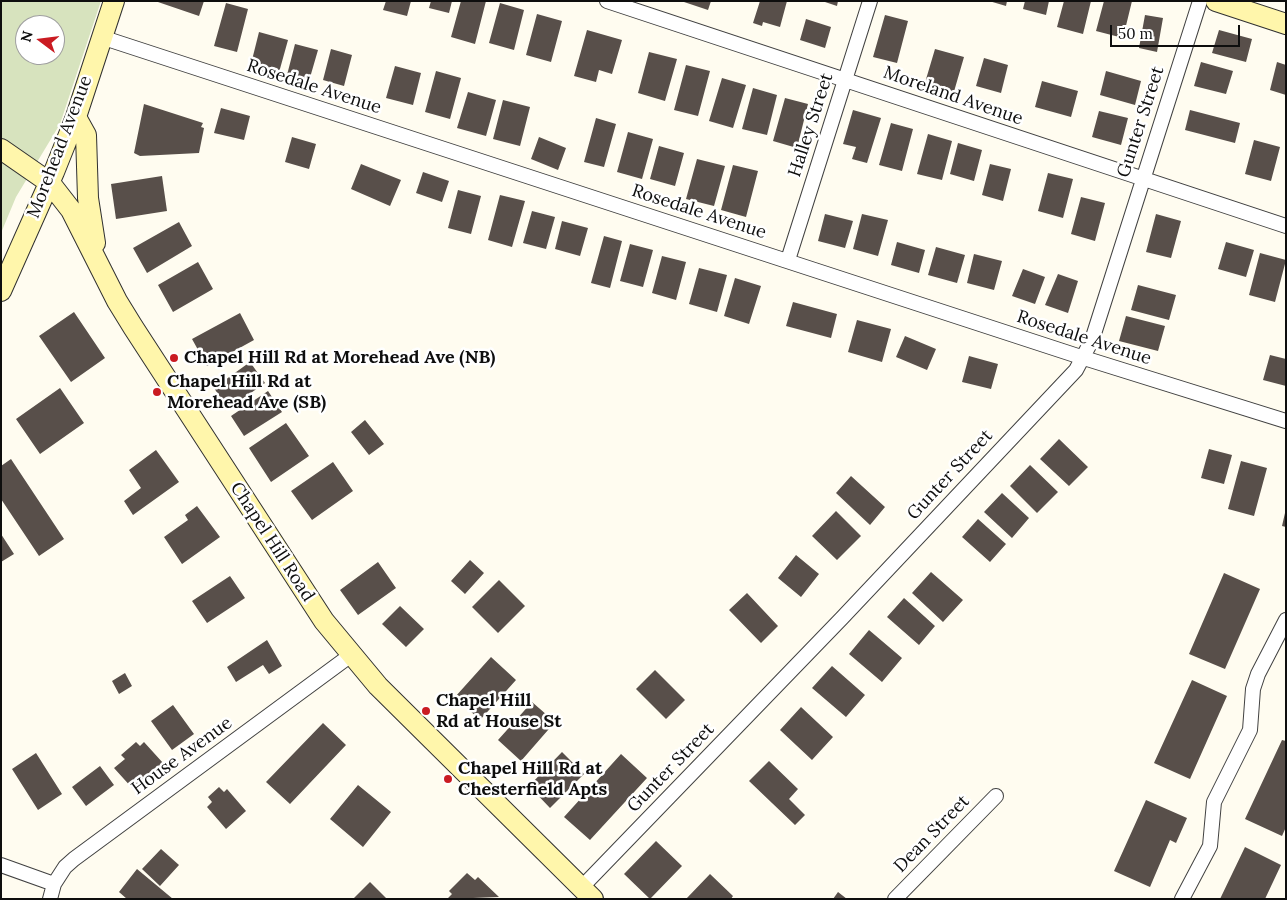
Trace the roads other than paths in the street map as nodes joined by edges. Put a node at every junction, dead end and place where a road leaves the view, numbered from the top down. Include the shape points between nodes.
1 (114, 1) edge
2 (607, 1) edge
3 (870, 1) edge
4 (1200, 1) edge
5 (1216, 1) edge
6 (1286, 24) edge
7 (101, 37) junction
8 (845, 79) junction
9 (76, 117) junction
10 (1, 149) edge
11 (1142, 179) junction
12 (50, 183) junction
13 (1286, 226) edge
14 (788, 260) junction
15 (99, 267) junction
16 (1, 291) edge
17 (1084, 358) junction
18 (1286, 421) edge
19 (1286, 620) edge
20 (351, 655) junction
21 (996, 796) dead end
22 (1, 865) edge
23 (54, 884) junction
24 (587, 893) edge
25 (50, 899) edge
26 (896, 899) edge
27 (1182, 899) edge

1 - 7 street, Morehead Avenue
2 - 8 street, Moreland Avenue
3 - 8 street, Halley Street
4 - 11 street, Gunter Street
5 - 6 street
7 - 9 street, Morehead Avenue
7 - 14 street, Rosedale Avenue
8 - 11 street, Moreland Avenue
8 - 14 street, Halley Street
9 - 12 street, Morehead Avenue
9 - 15 street via 86,135 88,207
10 - 12 street, Chapel Hill Road
11 - 13 street, Moreland Avenue
11 - 17 street, Gunter Street
12 - 15 street, Chapel Hill Road via 76,219
12 - 16 street, Morehead Avenue
14 - 17 street, Rosedale Avenue
15 - 20 street, Chapel Hill Road via 133,327 294,578
17 - 18 street, Rosedale Avenue
17 - 24 street, Gunter Street via 1063,386 1050,396
19 - 27 street via 1253,689 1250,730 1214,802 1210,846
20 - 23 street, House Avenue via 74,859
20 - 24 street, Chapel Hill Road via 378,686
21 - 26 street, Dean Street
22 - 23 street
23 - 25 street, House Avenue

